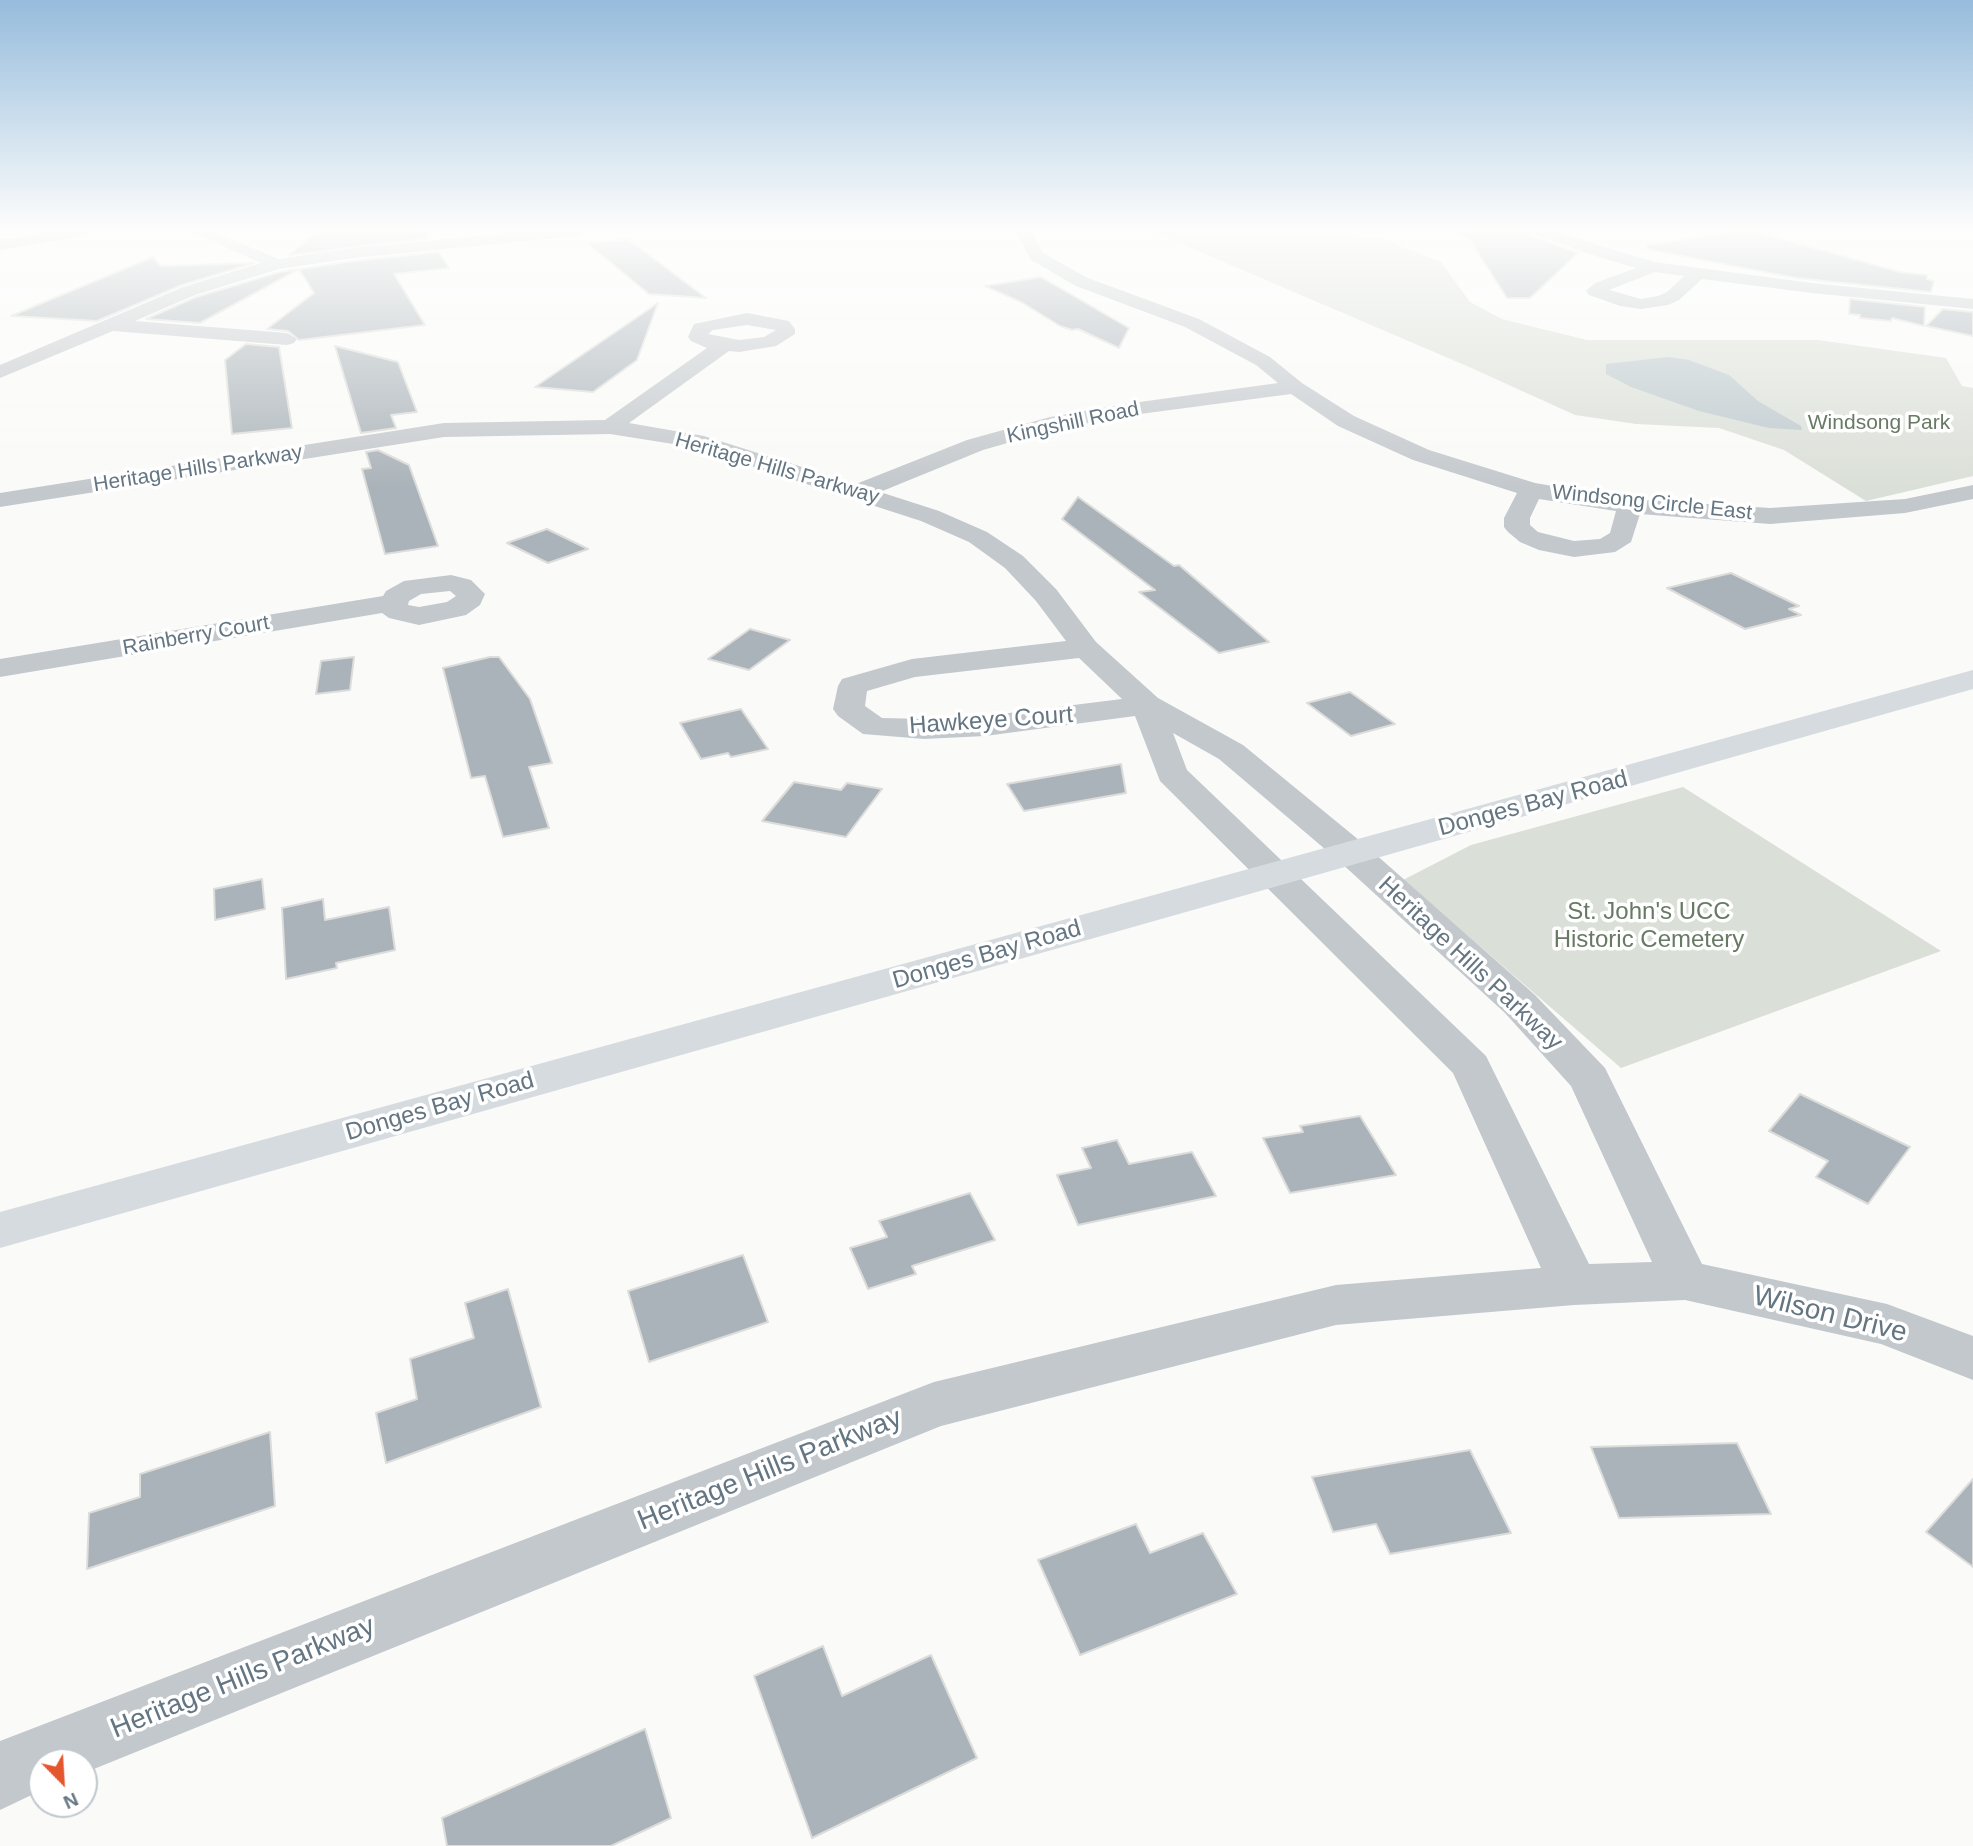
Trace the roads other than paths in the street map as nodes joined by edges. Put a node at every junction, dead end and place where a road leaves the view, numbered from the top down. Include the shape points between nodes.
1 (125, 317) edge
2 (1176, 317) edge
3 (108, 324) junction
4 (286, 339) dead end
5 (724, 345) dead end
6 (0, 372) edge
7 (1296, 387) junction
8 (610, 428) junction
9 (1531, 490) junction
10 (859, 492) junction
11 (1973, 492) edge
12 (0, 500) edge
13 (1630, 506) junction
14 (393, 603) dead end
15 (1086, 648) junction
16 (0, 668) edge
17 (1973, 679) edge
18 (1147, 705) junction
19 (1352, 853) junction
20 (1276, 874) junction
21 (0, 1230) edge
22 (1685, 1280) junction
23 (1574, 1285) junction
24 (1973, 1358) edge
25 (0, 1777) edge

1 - 3 street
2 - 7 street, Windsong Circle East via 1263,360
3 - 4 street
3 - 6 street
5 - 8 street
7 - 9 street, Windsong Circle East via 1346,421 1421,455
7 - 10 street, Kingshill Road via 1050,424 975,445
8 - 10 street, Heritage Hills Parkway via 696,441
8 - 12 street, Heritage Hills Parkway via 444,430
9 - 13 street, Windsong Circle East
9 - 13 street via 1517,527 1529,537 1574,549 1606,546 1622,537
10 - 15 street, Heritage Hills Parkway via 978,537 1038,586
11 - 13 street, Windsong Circle East via 1905,506 1770,516
14 - 16 street, Rainberry Court
15 - 18 street, Heritage Hills Parkway
15 - 18 street, Hawkeye Court via 912,668 853,686 849,709 873,727 924,729 985,726
17 - 19 street, Donges Bay Road
18 - 19 street, Heritage Hills Parkway via 1231,752
18 - 20 street, Heritage Hills Parkway via 1172,774
19 - 20 street, Donges Bay Road
19 - 22 street, Heritage Hills Parkway via 1520,1004 1590,1079
20 - 21 street, Donges Bay Road
20 - 23 street, Heritage Hills Parkway via 1471,1066
22 - 23 street, Heritage Hills Parkway
22 - 24 street, Wilson Drive via 1887,1325
23 - 25 street, Heritage Hills Parkway via 1336,1305 934,1405

